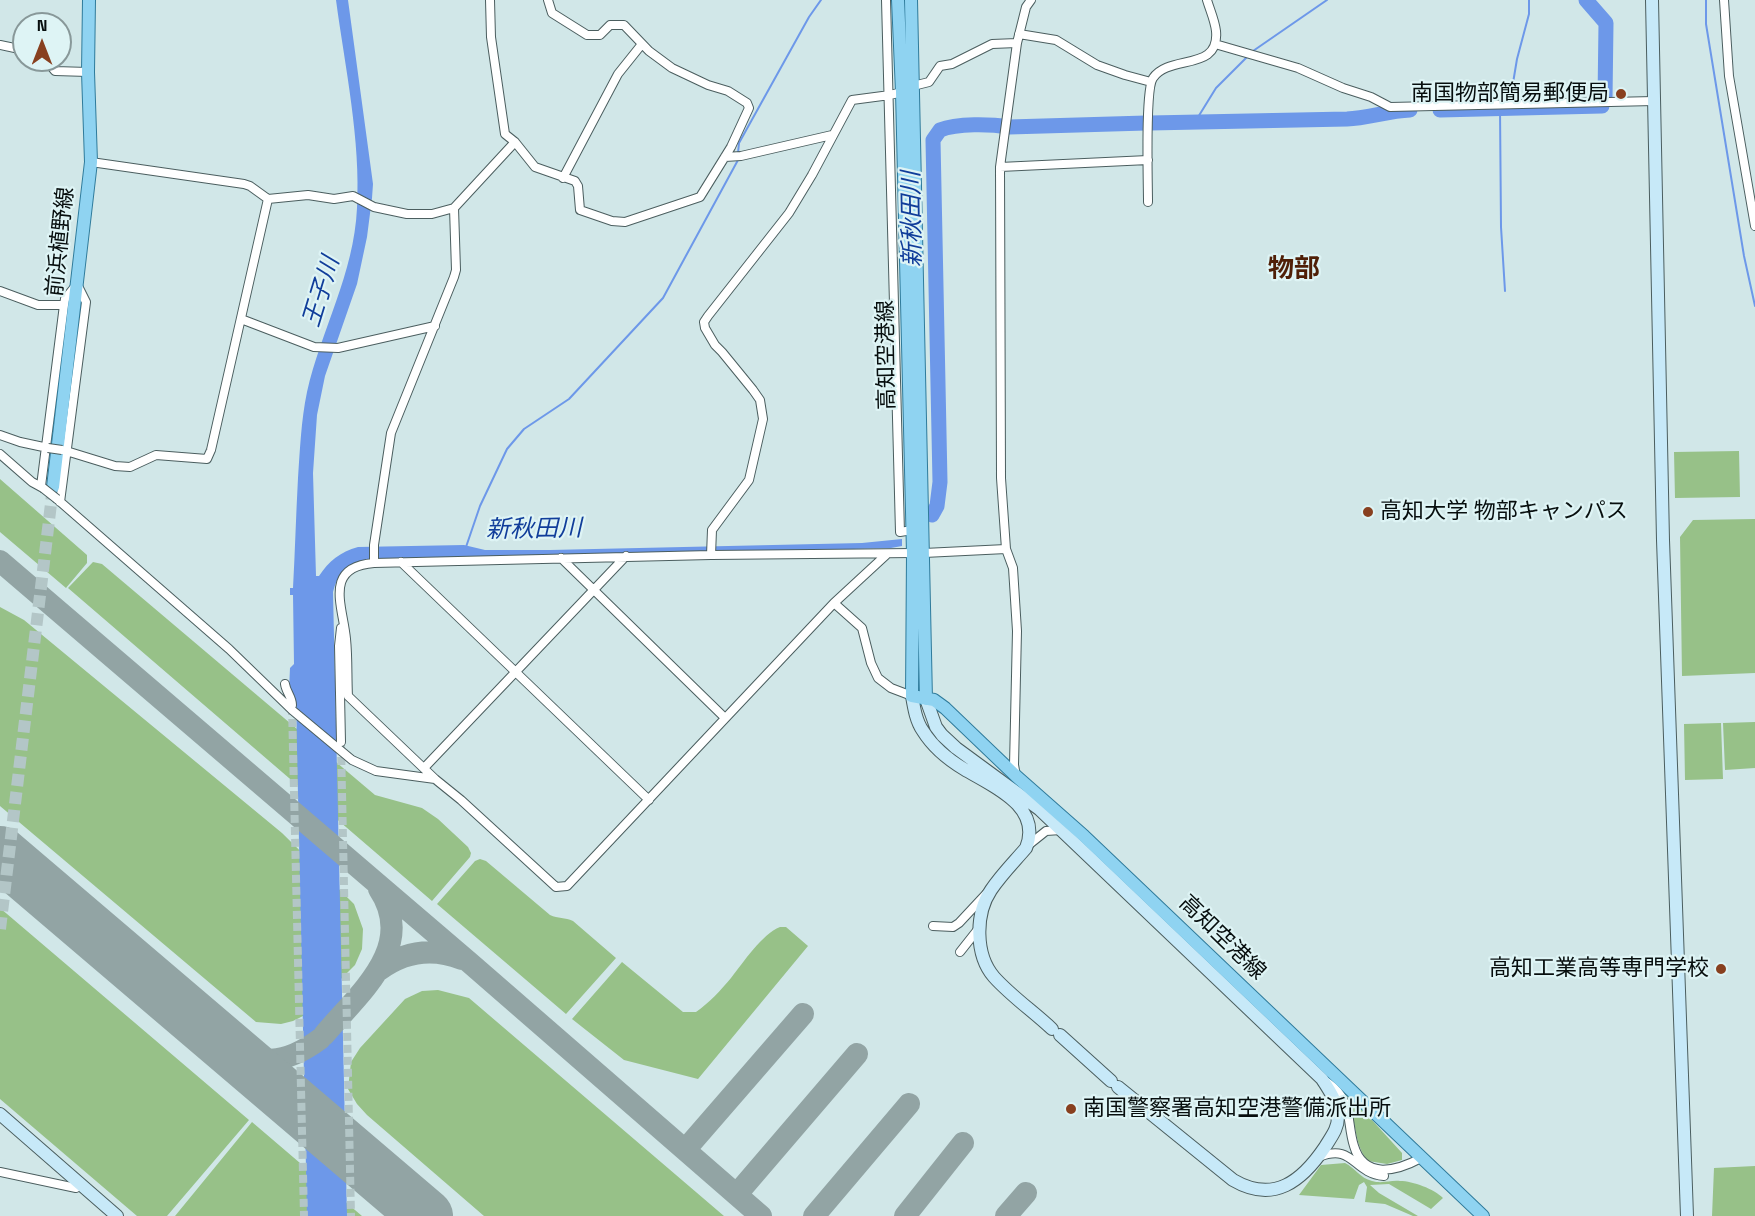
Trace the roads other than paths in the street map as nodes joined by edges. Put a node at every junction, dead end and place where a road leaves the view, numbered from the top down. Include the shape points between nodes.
1 (89, 0) edge
2 (490, 0) edge
3 (548, 0) edge
4 (886, 0) edge
5 (898, 0) edge
6 (911, 0) edge
7 (1031, 0) edge
8 (1207, 0) edge
9 (1652, 0) edge
10 (1724, 0) edge
11 (1018, 39) junction
12 (642, 44) junction
13 (1215, 44) junction
14 (72, 72) edge
15 (88, 72) junction
16 (1151, 82) junction
17 (902, 91) junction
18 (1654, 101) junction
19 (832, 135) junction
20 (515, 142) junction
21 (725, 157) junction
22 (1148, 160) junction
23 (91, 162) junction
24 (1000, 167) junction
25 (563, 178) junction
26 (268, 199) junction
27 (1148, 202) dead end
28 (454, 208) junction
29 (1755, 226) edge
30 (77, 284) junction
31 (0, 291) edge
32 (64, 305) junction
33 (241, 319) junction
34 (435, 326) junction
35 (0, 435) edge
36 (46, 448) junction
37 (64, 450) junction
38 (0, 454) edge
39 (51, 492) junction
40 (1006, 549) junction
41 (918, 553) junction
42 (711, 554) junction
43 (886, 555) junction
44 (626, 556) junction
45 (561, 558) junction
46 (374, 562) junction
47 (400, 562) junction
48 (593, 591) junction
49 (834, 603) junction
50 (342, 622) junction
51 (515, 673) junction
52 (285, 684) dead end
53 (912, 696) junction
54 (926, 699) junction
55 (292, 705) tunnel mouth
56 (724, 717) junction
57 (341, 742) tunnel mouth
58 (424, 768) junction
59 (1016, 776) junction
60 (435, 779) junction
61 (649, 800) junction
62 (1062, 830) junction
63 (1026, 848) junction
64 (991, 890) junction
65 (933, 926) dead end
66 (979, 928) junction
67 (960, 952) dead end
68 (1322, 1079) junction
69 (0, 1114) edge
70 (1318, 1157) junction
71 (1421, 1158) junction
72 (0, 1172) edge
73 (81, 1185) junction
74 (117, 1216) edge
75 (1483, 1216) edge
76 (1687, 1216) edge

1 - 15 main road, 前浜植野線
2 - 20 street via 490,37 500,109 505,134
3 - 12 street via 552,13 587,35 600,35 610,26 624,26
4 - 17 street
5 - 17 main road, 高知空港線
6 - 17 main road, 高知空港線
7 - 11 street
8 - 13 street via 1216,31
9 - 18 street
10 - 29 street via 1729,76
11 - 16 street via 1056,40 1097,64
11 - 17 street via 992,44 940,66 929,82
11 - 24 street
12 - 21 street via 678,72 728,91 747,103 749,108
12 - 25 street via 618,74
13 - 16 street via 1202,58 1169,66
13 - 18 street via 1298,68 1390,107
14 - 15 street
15 - 23 main road, 前浜植野線
16 - 22 street
17 - 19 street via 852,100
17 - 41 main road, 高知空港線
17 - 41 main road, 高知空港線 via 912,530
18 - 76 street via 1663,540
19 - 21 street
19 - 42 street via 789,213 705,322 715,345 760,400 763,419 749,480 712,530
20 - 25 street via 535,167
20 - 28 street
21 - 25 street via 700,197 625,222 580,210 577,183
22 - 24 street
22 - 27 street
23 - 26 street via 244,184
23 - 30 main road, 前浜植野線
24 - 40 street via 1001,478
26 - 28 street via 353,196 374,207 407,214 432,214
26 - 33 street
28 - 34 street via 456,270
30 - 32 street
30 - 37 street via 86,302
30 - 39 main road, 前浜植野線
31 - 32 street via 38,305
32 - 36 street
33 - 34 street via 314,347 338,348
33 - 37 street via 207,459 156,455 130,466 115,466
34 - 46 street via 391,433
35 - 36 street
36 - 37 street, bridge
36 - 39 street
37 - 39 street
38 - 39 street via 32,482
39 - 60 street via 352,760 376,771
40 - 41 street
40 - 59 street via 1013,568 1017,631
41 - 43 street
41 - 53 main road, 高知空港線
41 - 54 main road, 高知空港線
42 - 43 street
42 - 44 street
43 - 49 street
44 - 45 street
44 - 48 street
45 - 47 street
45 - 48 street
46 - 47 street
46 - 50 street via 352,568 342,578
47 - 51 street
48 - 51 street
48 - 56 street
49 - 53 street via 862,628 878,678
49 - 56 street
50 - 57 street
50 - 58 street via 348,696
51 - 58 street
51 - 61 street
52 - 55 street
53 - 54 main road, 高知空港線
53 - 63 street via 918,722 932,742 947,757 1022,808 1029,823
54 - 59 main road, 高知空港線 via 939,703
54 - 62 street via 942,735
56 - 61 street
58 - 60 street
59 - 71 main road, 高知空港線 via 1084,836
60 - 61 street via 556,887 567,886
62 - 63 street via 1046,831
62 - 68 street
63 - 64 street
64 - 65 street via 953,927
64 - 66 street
66 - 67 street
66 - 70 street via 982,951 993,976 1115,1084 1246,1188 1263,1190 1287,1185
68 - 70 street via 1334,1099 1338,1118
68 - 71 street via 1334,1087 1345,1103 1354,1148 1365,1164 1378,1170 1394,1170
69 - 73 street
70 - 71 street via 1342,1153 1362,1169 1383,1176 1412,1169
71 - 75 main road, 高知空港線
72 - 73 street via 76,1188
73 - 74 street

